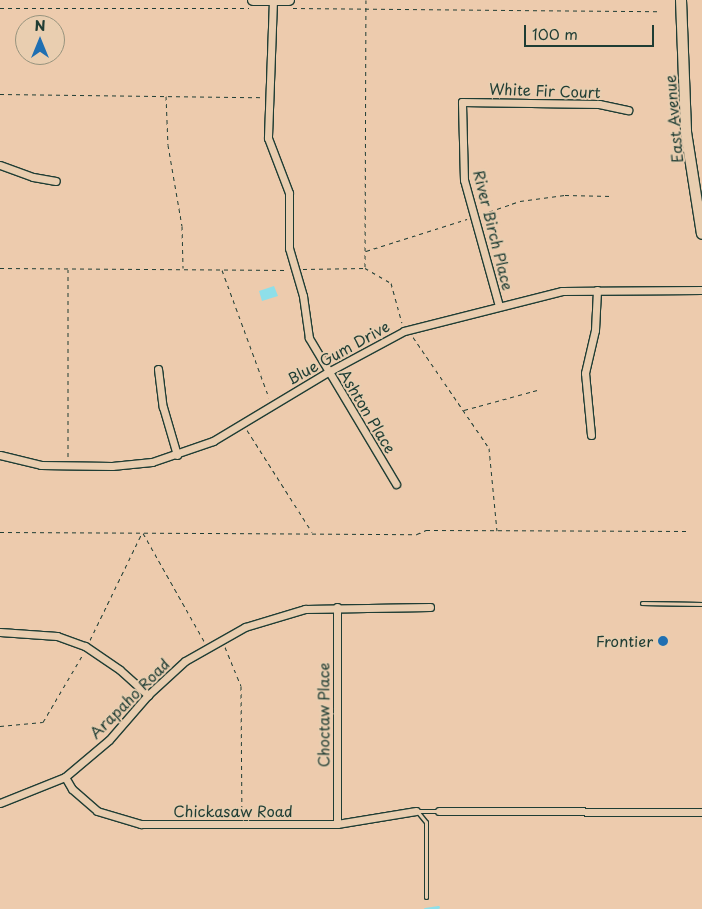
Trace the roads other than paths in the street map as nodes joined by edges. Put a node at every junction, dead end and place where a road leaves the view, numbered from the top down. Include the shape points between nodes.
1 (273, 0) edge
2 (682, 0) edge
3 (253, 4) edge
4 (290, 4) edge
5 (462, 102) joint
6 (628, 110) dead end
7 (0, 164) edge
8 (56, 181) dead end
9 (700, 197) edge
10 (702, 234) edge
11 (597, 290) junction
12 (702, 290) edge
13 (499, 306) junction
14 (158, 368) dead end
15 (328, 372) junction
16 (591, 435) dead end
17 (0, 455) edge
18 (176, 455) junction
19 (396, 484) dead end
20 (642, 603) dead end
21 (702, 604) edge
22 (338, 607) junction
23 (430, 607) dead end
24 (0, 632) edge
25 (148, 695) junction
26 (65, 777) junction
27 (0, 803) edge
28 (416, 811) junction
29 (439, 811) joint
30 (702, 812) edge
31 (336, 824) junction
32 (426, 897) dead end

1 - 3 main road
1 - 4 main road
1 - 15 street, Ashton Place via 268,138 289,193 289,248 308,338
2 - 9 main road, East Avenue via 686,132
5 - 6 street, White Fir Court via 599,104
5 - 13 street, River Birch Place via 464,171
7 - 8 street via 33,177
9 - 10 main road, East Avenue
11 - 12 street, Blue Gum Drive
11 - 13 street, Blue Gum Drive via 562,291
11 - 16 street via 595,330 585,373
13 - 15 street, Blue Gum Drive via 406,330
14 - 18 street via 163,407
15 - 18 street, Blue Gum Drive via 212,442
15 - 19 street, Ashton Place
17 - 18 street, Blue Gum Drive via 41,464 112,466
20 - 21 lane
22 - 23 street, Arapaho Road
22 - 25 street, Arapaho Road via 305,609 273,616 221,639 185,661
22 - 31 street, Choctaw Place
24 - 25 street via 58,636 85,646 120,670
25 - 26 street, Arapaho Road via 109,740
26 - 27 street, Arapaho Road
26 - 31 street, Chickasaw Road via 91,807 125,821 175,826
28 - 29 lane
28 - 31 street, Chickasaw Road
28 - 32 lane via 426,822
29 - 30 street

